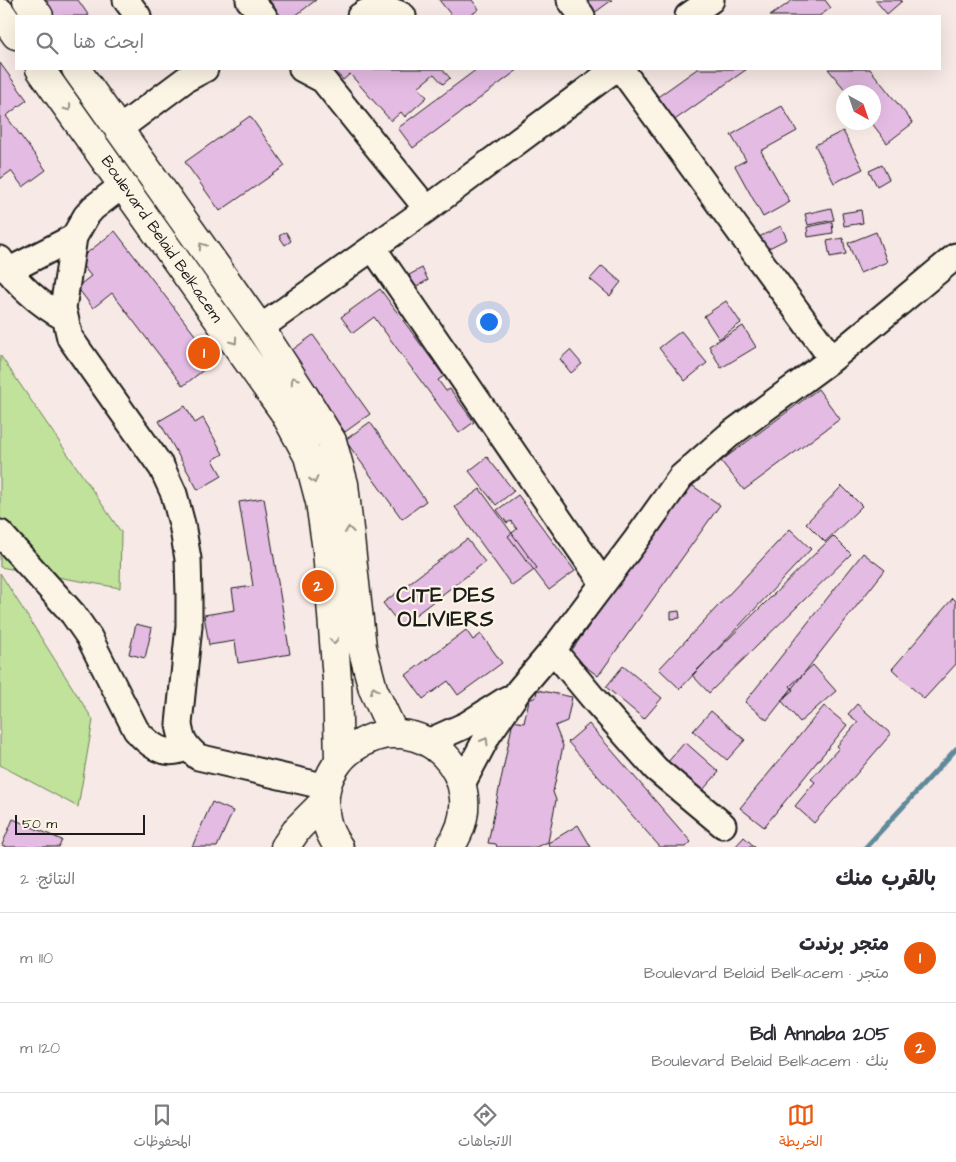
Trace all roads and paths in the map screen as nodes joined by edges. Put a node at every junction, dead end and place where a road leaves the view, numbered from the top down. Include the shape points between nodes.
1 (27, 0) edge
2 (126, 0) edge
3 (249, 0) edge
4 (570, 0) edge
5 (711, 0) edge
6 (0, 12) edge
7 (38, 15) edge
8 (137, 15) edge
9 (263, 15) edge
10 (361, 15) edge
11 (401, 15) edge
12 (581, 15) edge
13 (689, 15) edge
14 (15, 34) edge
15 (41, 70) edge
16 (77, 70) edge
17 (304, 70) edge
18 (614, 70) edge
19 (622, 70) edge
20 (190, 72) edge
21 (119, 129) junction
22 (123, 186) junction
23 (428, 209) junction
24 (74, 237) junction
25 (373, 248) junction
26 (956, 256) edge
27 (4, 265) edge
28 (65, 318) junction
29 (260, 328) junction
30 (832, 359) junction
31 (0, 533) edge
32 (603, 583) junction
33 (552, 650) junction
34 (519, 690) junction
35 (394, 734) junction
36 (428, 742) junction
37 (186, 747) junction
38 (339, 761) junction
39 (462, 784) junction
40 (325, 794) junction
41 (723, 825) dead end
42 (285, 847) edge
43 (339, 847) edge
44 (450, 847) edge

1 - 7 main road
2 - 8 street
3 - 9 street
4 - 12 street
5 - 13 street
6 - 14 main road
10 - 11 street via 379,9 393,10
15 -> 22 main road, Boulevard Belaid Belkacem
16 - 21 main road, Boulevard Belaid Belkacem
17 - 23 street via 323,80
18 - 23 street
19 - 30 street
20 - 21 street
29 -> 21 main road, Boulevard Belaid Belkacem
22 - 24 street via 93,208
22 -> 38 main road, Boulevard Belaid Belkacem via 284,412 308,456 320,502 327,550
23 - 25 street
24 - 27 street
24 - 28 street via 63,308
25 - 29 street
25 - 32 street
26 - 30 street
27 - 28 street via 47,309
28 - 37 street via 70,338 162,468 174,494 188,560 188,626 179,724
35 -> 29 main road, Boulevard Belaid Belkacem via 379,703 363,654 344,484 332,441
30 - 32 street via 728,436 681,477
31 - 37 street via 73,614 89,637 136,730 162,750 179,751
32 - 33 street
33 - 34 street
33 - 41 street via 656,769
34 - 36 street via 466,725
39 -> 34 street via 488,735
35 - 36 main road
35 - 38 main road via 358,744
36 - 39 main road via 445,755
37 - 40 street via 198,756
38 - 40 main road
39 - 44 main road via 465,811 457,838
40 - 42 main road
40 - 43 main road via 325,817

